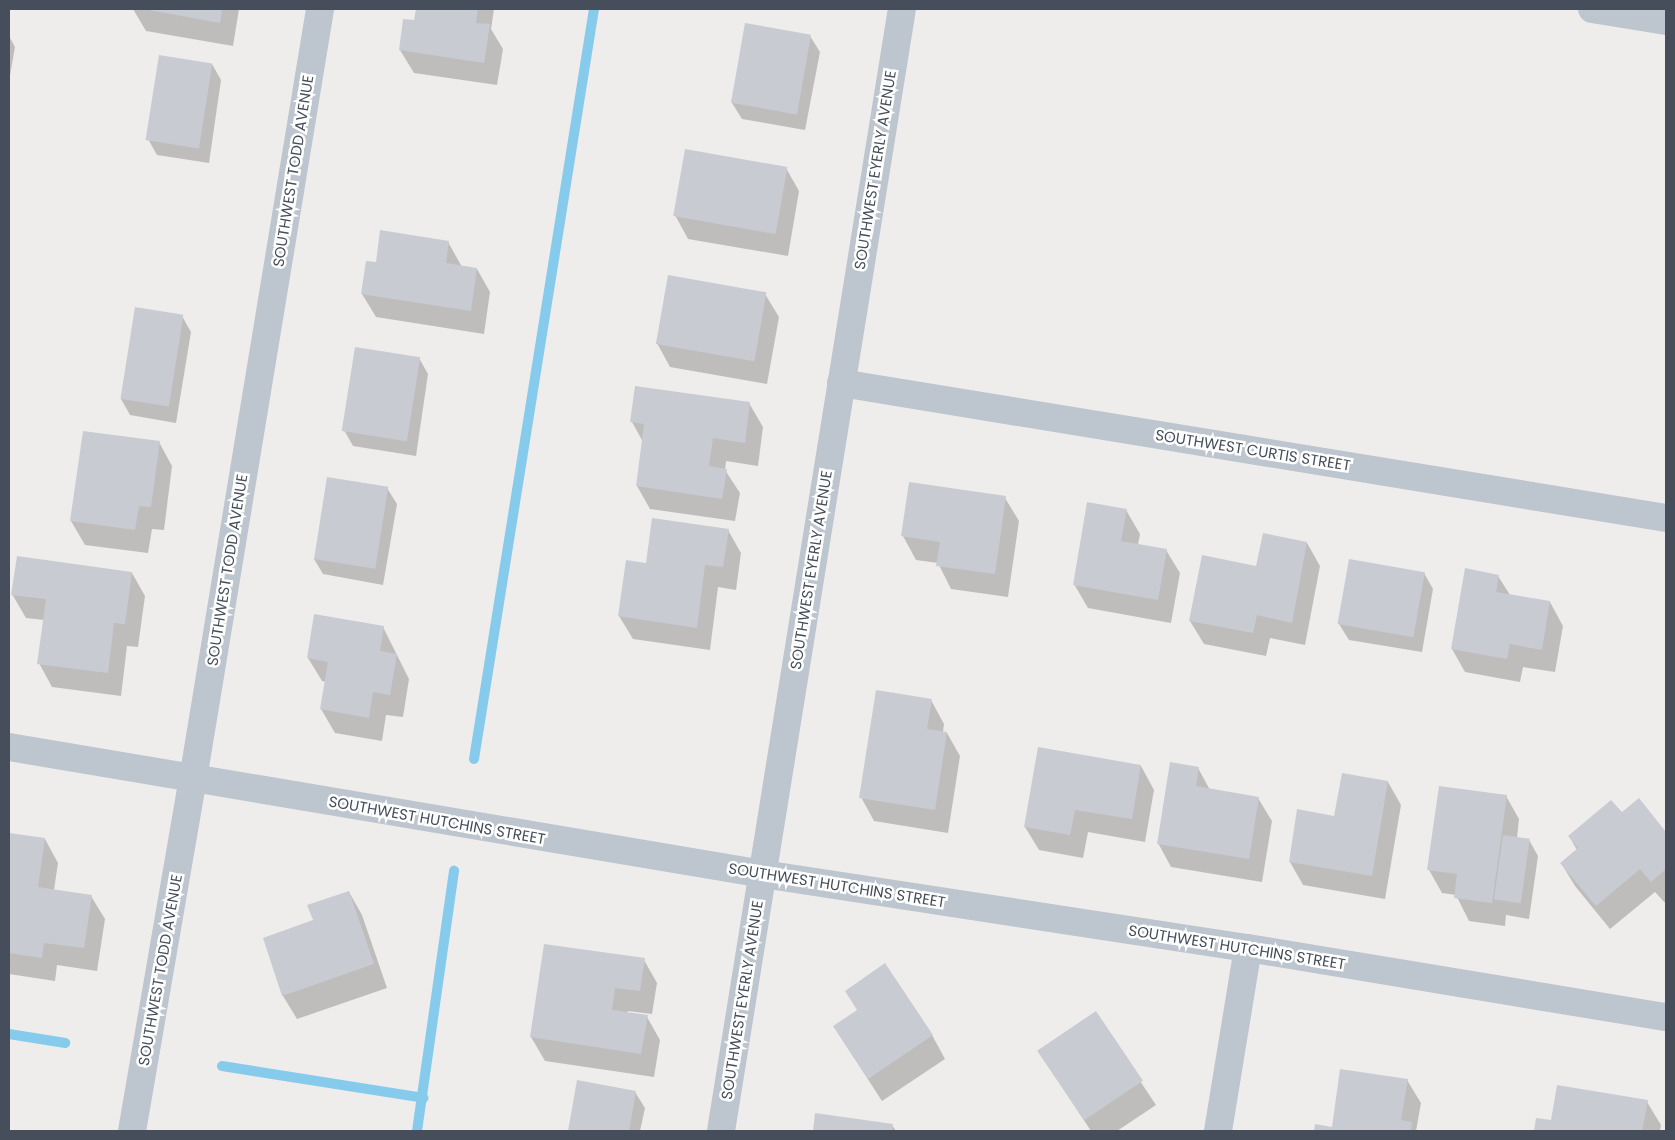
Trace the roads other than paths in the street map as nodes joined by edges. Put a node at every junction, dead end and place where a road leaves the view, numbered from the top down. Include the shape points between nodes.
1 (320, 9) edge
2 (902, 9) edge
3 (1592, 9) edge
4 (1666, 21) edge
5 (841, 383) junction
6 (1666, 518) edge
7 (9, 747) edge
8 (193, 779) junction
9 (763, 874) junction
10 (1248, 948) junction
11 (1666, 1017) edge
12 (132, 1131) edge
13 (721, 1131) edge
14 (1218, 1131) edge

1 - 8 street, SOUTHWEST TODD AVENUE
2 - 5 street, SOUTHWEST EYERLY AVENUE
3 - 4 street
5 - 6 street, SOUTHWEST CURTIS STREET
5 - 9 street, SOUTHWEST EYERLY AVENUE
7 - 8 street, SOUTHWEST HUTCHINS STREET
8 - 9 street, SOUTHWEST HUTCHINS STREET
8 - 12 street, SOUTHWEST TODD AVENUE
9 - 10 street, SOUTHWEST HUTCHINS STREET
9 - 13 street, SOUTHWEST EYERLY AVENUE
10 - 11 street, SOUTHWEST HUTCHINS STREET
10 - 14 street

